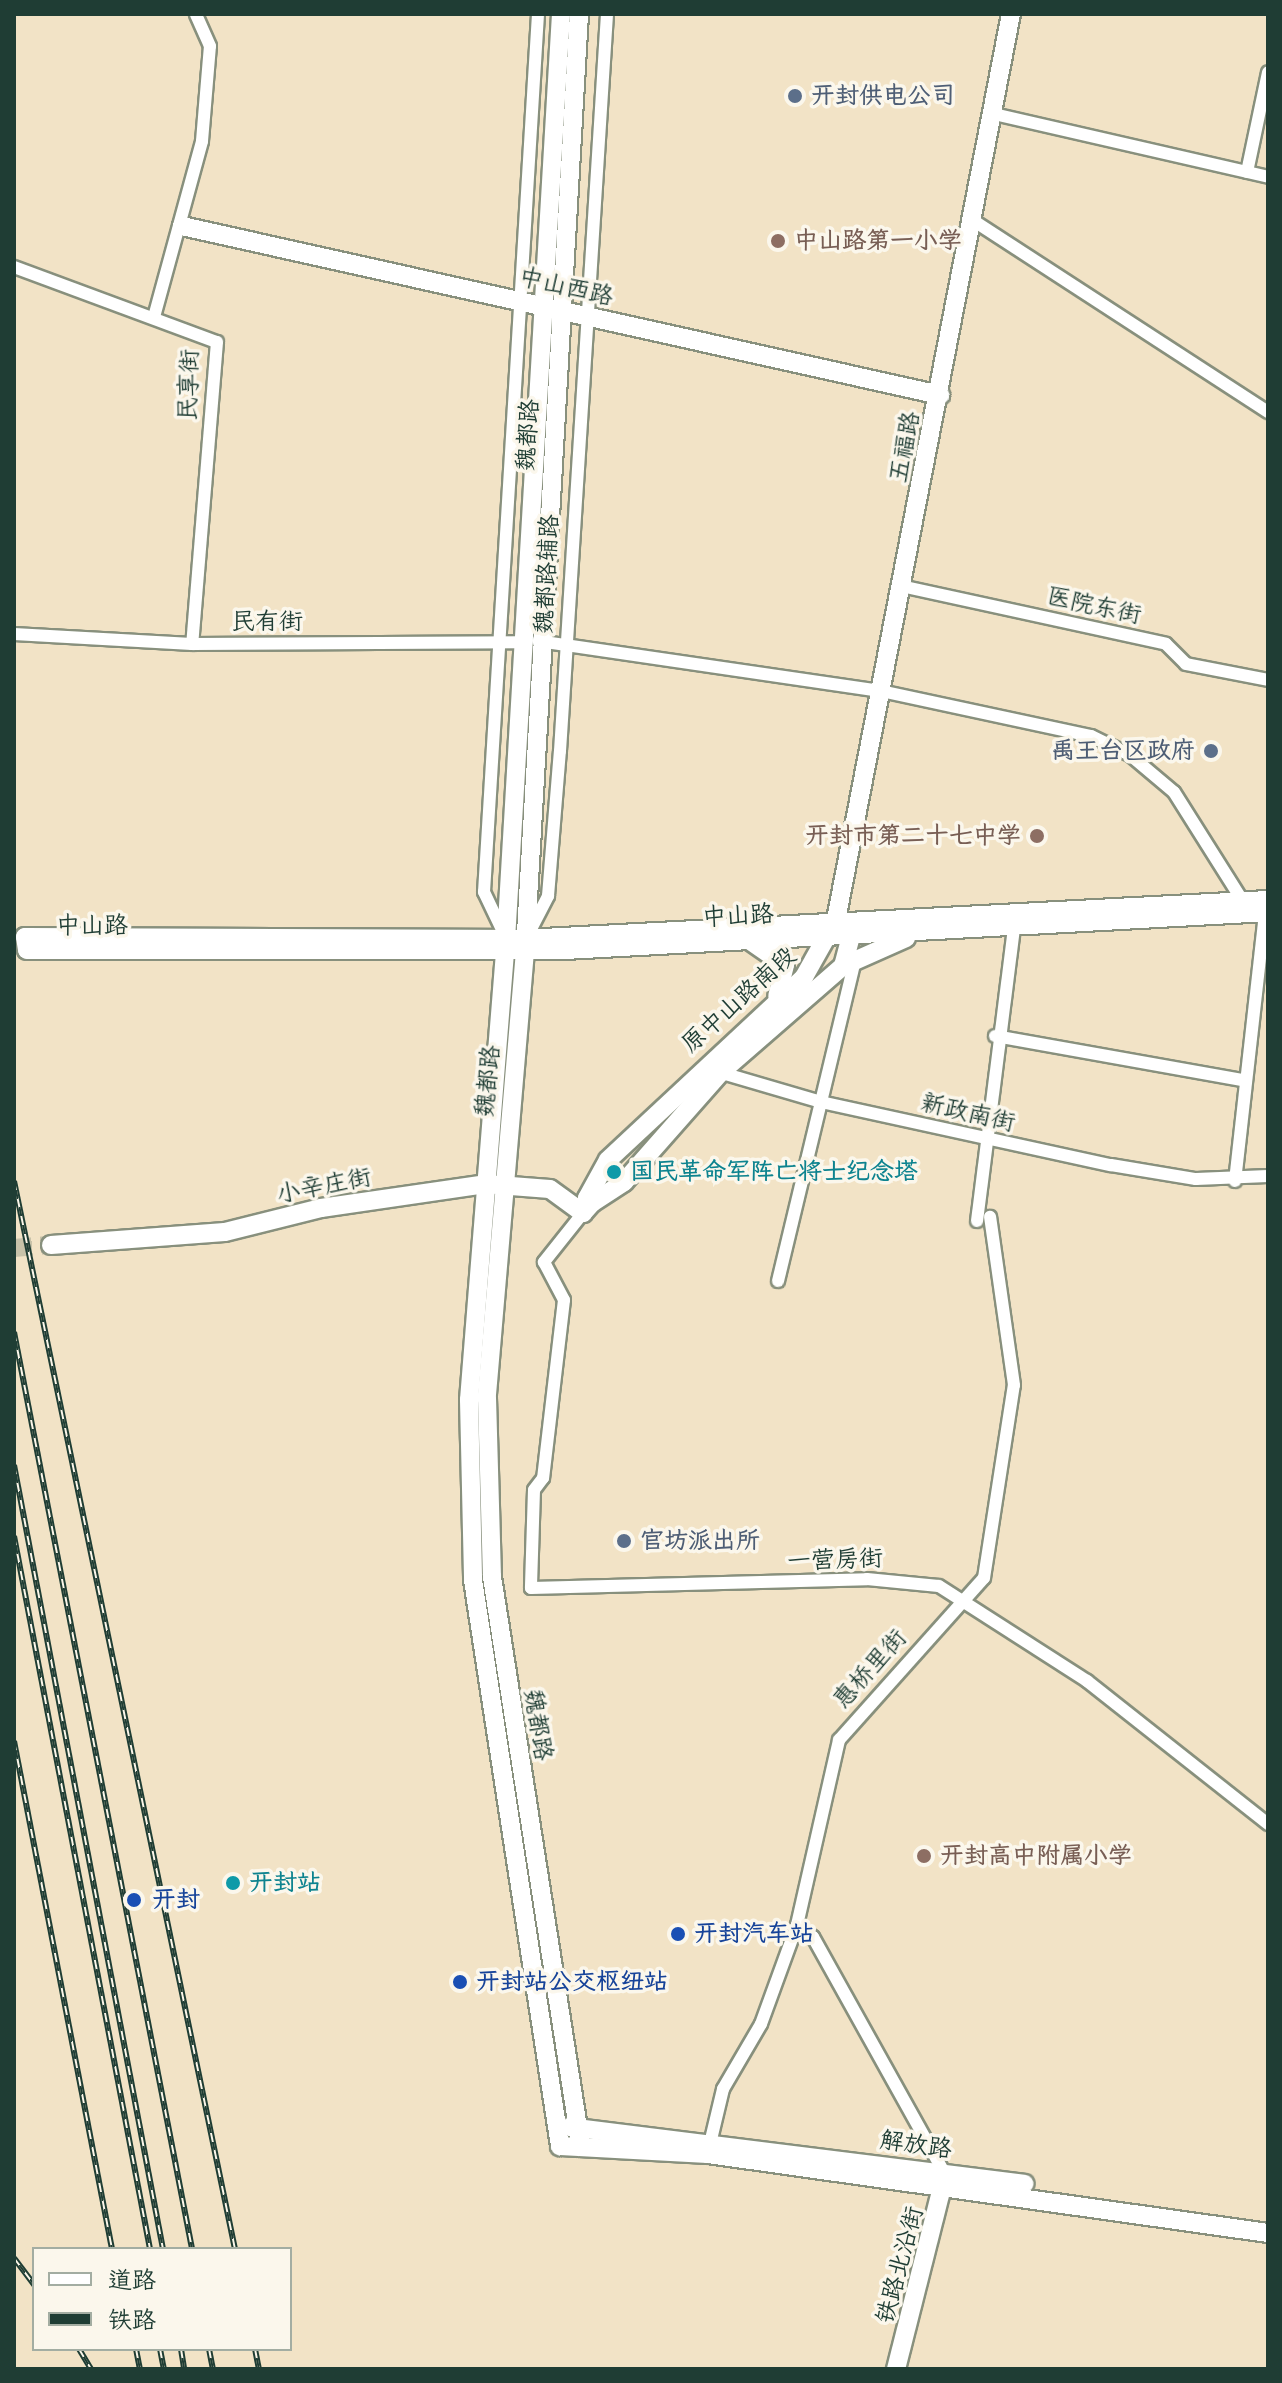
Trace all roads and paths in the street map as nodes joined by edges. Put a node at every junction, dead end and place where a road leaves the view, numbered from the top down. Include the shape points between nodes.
1 (196, 14) edge
2 (538, 14) edge
3 (561, 14) edge
4 (579, 14) edge
5 (607, 14) edge
6 (1011, 14) edge
7 (1268, 72) edge
8 (994, 114) junction
9 (1247, 172) junction
10 (1268, 177) edge
11 (974, 221) junction
12 (182, 226) junction
13 (14, 267) edge
14 (519, 301) junction
15 (551, 308) junction
16 (584, 316) junction
17 (154, 317) junction
18 (940, 395) junction
19 (1268, 412) edge
20 (901, 586) junction
21 (14, 634) edge
22 (496, 641) junction
23 (529, 641) junction
24 (192, 644) junction
25 (566, 645) junction
26 (1268, 680) edge
27 (881, 691) junction
28 (846, 890) junction
29 (1242, 900) junction
30 (1267, 908) edge
31 (1015, 922) junction
32 (854, 926) junction
33 (952, 926) junction
34 (832, 928) junction
35 (746, 939) junction
36 (515, 945) junction
37 (850, 961) junction
38 (777, 996) junction
39 (995, 1036) junction
40 (701, 1066) junction
41 (720, 1073) junction
42 (1243, 1080) junction
43 (821, 1102) junction
44 (984, 1140) junction
45 (1268, 1176) edge
46 (1232, 1181) junction
47 (493, 1184) junction
48 (587, 1208) junction
49 (51, 1245) tunnel mouth
50 (778, 1281) dead end
51 (964, 1600) junction
52 (1268, 1824) edge
53 (797, 1925) junction
54 (557, 2126) junction
55 (578, 2127) junction
56 (560, 2146) joint
57 (581, 2147) junction
58 (709, 2147) junction
59 (945, 2181) junction
60 (1268, 2221) edge
61 (1268, 2233) edge
62 (896, 2369) edge

1 - 12 street via 210,46 209,67
2 - 14 street, 魏都路辅路
3 - 15 main road, 魏都路
4 - 15 main road, 魏都路
5 - 16 street, 魏都路辅路
6 - 8 main road, 五福路
7 - 9 street
8 - 9 street
8 - 11 main road, 五福路
9 - 10 street
11 - 18 main road, 五福路
11 - 19 street
12 - 14 main road, 中山西路
12 - 17 street
13 - 17 street, 民享街
14 - 15 main road, 中山西路
14 - 22 street, 魏都路辅路
15 - 16 main road, 中山西路
15 - 23 main road, 魏都路
16 - 18 main road, 中山西路
16 - 25 street, 魏都路辅路
17 - 24 street, 民享街 via 217,342
18 - 20 main road, 五福路
20 - 26 street, 医院东街 via 1166,644 1186,664
20 - 27 main road, 五福路
21 - 24 street, 民有街
22 - 23 street, 民有街
22 - 24 street, 民有街
22 - 36 street, 魏都路辅路 via 484,892
23 - 25 street, 民有街
23 - 36 main road, 魏都路
25 - 27 street, 民有街
25 - 36 street, 魏都路辅路 via 548,896
27 - 28 main road, 五福路
27 - 29 street, 民有街 via 1040,722 1130,755 1174,792
28 - 32 main road
28 - 34 main road, 原中山路南段
29 - 30 main road, 中山路
29 - 32 main road, 中山路
30 - 31 main road, 中山路
30 - 42 street
31 - 33 main road, 中山路
31 - 39 street, 惠桥里街
32 - 33 main road, 中山路
32 - 34 main road, 中山路
32 - 37 main road
33 - 37 main road
34 - 35 main road, 中山路
34 - 36 main road, 中山路
34 - 38 main road, 原中山路南段 via 818,962
35 - 36 main road, 中山路
35 - 38 main road via 779,954 785,965
36 - 36 main road, 中山路 via 25,937 27,950
36 - 47 main road, 魏都路
37 - 41 main road, 原中山路南段
37 - 43 street
38 - 40 main road, 原中山路南段
39 - 42 street
39 - 44 street, 惠桥里街
40 - 41 street, 新政南街
40 - 48 main road, 原中山路南段 via 608,1160 587,1198
41 - 43 street, 新政南街
41 - 48 main road, 原中山路南段 via 624,1182
42 - 46 street
43 - 44 street, 新政南街
43 - 50 street
44 - 46 street, 新政南街
44 - 51 street, 惠桥里街 via 984,1219 1014,1385 990,1554 977,1592
45 - 46 street, 新政南街
47 - 48 main road, 小辛庄街 via 550,1189
47 - 49 main road, 小辛庄街 via 321,1208 225,1232
47 - 54 main road, 魏都路 via 469,1400 473,1580
47 - 55 main road, 魏都路 via 487,1398 492,1577
48 - 51 street, 一营房街 via 544,1262 564,1300 543,1478 534,1490 531,1588 867,1579 928,1583
51 - 52 street, 一营房街 via 1087,1681
51 - 53 street, 惠桥里街 via 839,1740
53 - 58 street, 惠桥里街 via 761,2024 723,2089
53 - 59 street via 813,1937
54 - 55 main road, 解放路
54 - 56 main road, 魏都路
55 - 57 main road, 魏都路
55 - 58 main road, 解放路
56 - 57 main road, 解放路
57 - 58 main road, 解放路
58 - 59 main road, 解放路
59 - 60 main road, 解放路
59 - 61 main road, 解放路
59 - 62 main road, 铁路北沿街

